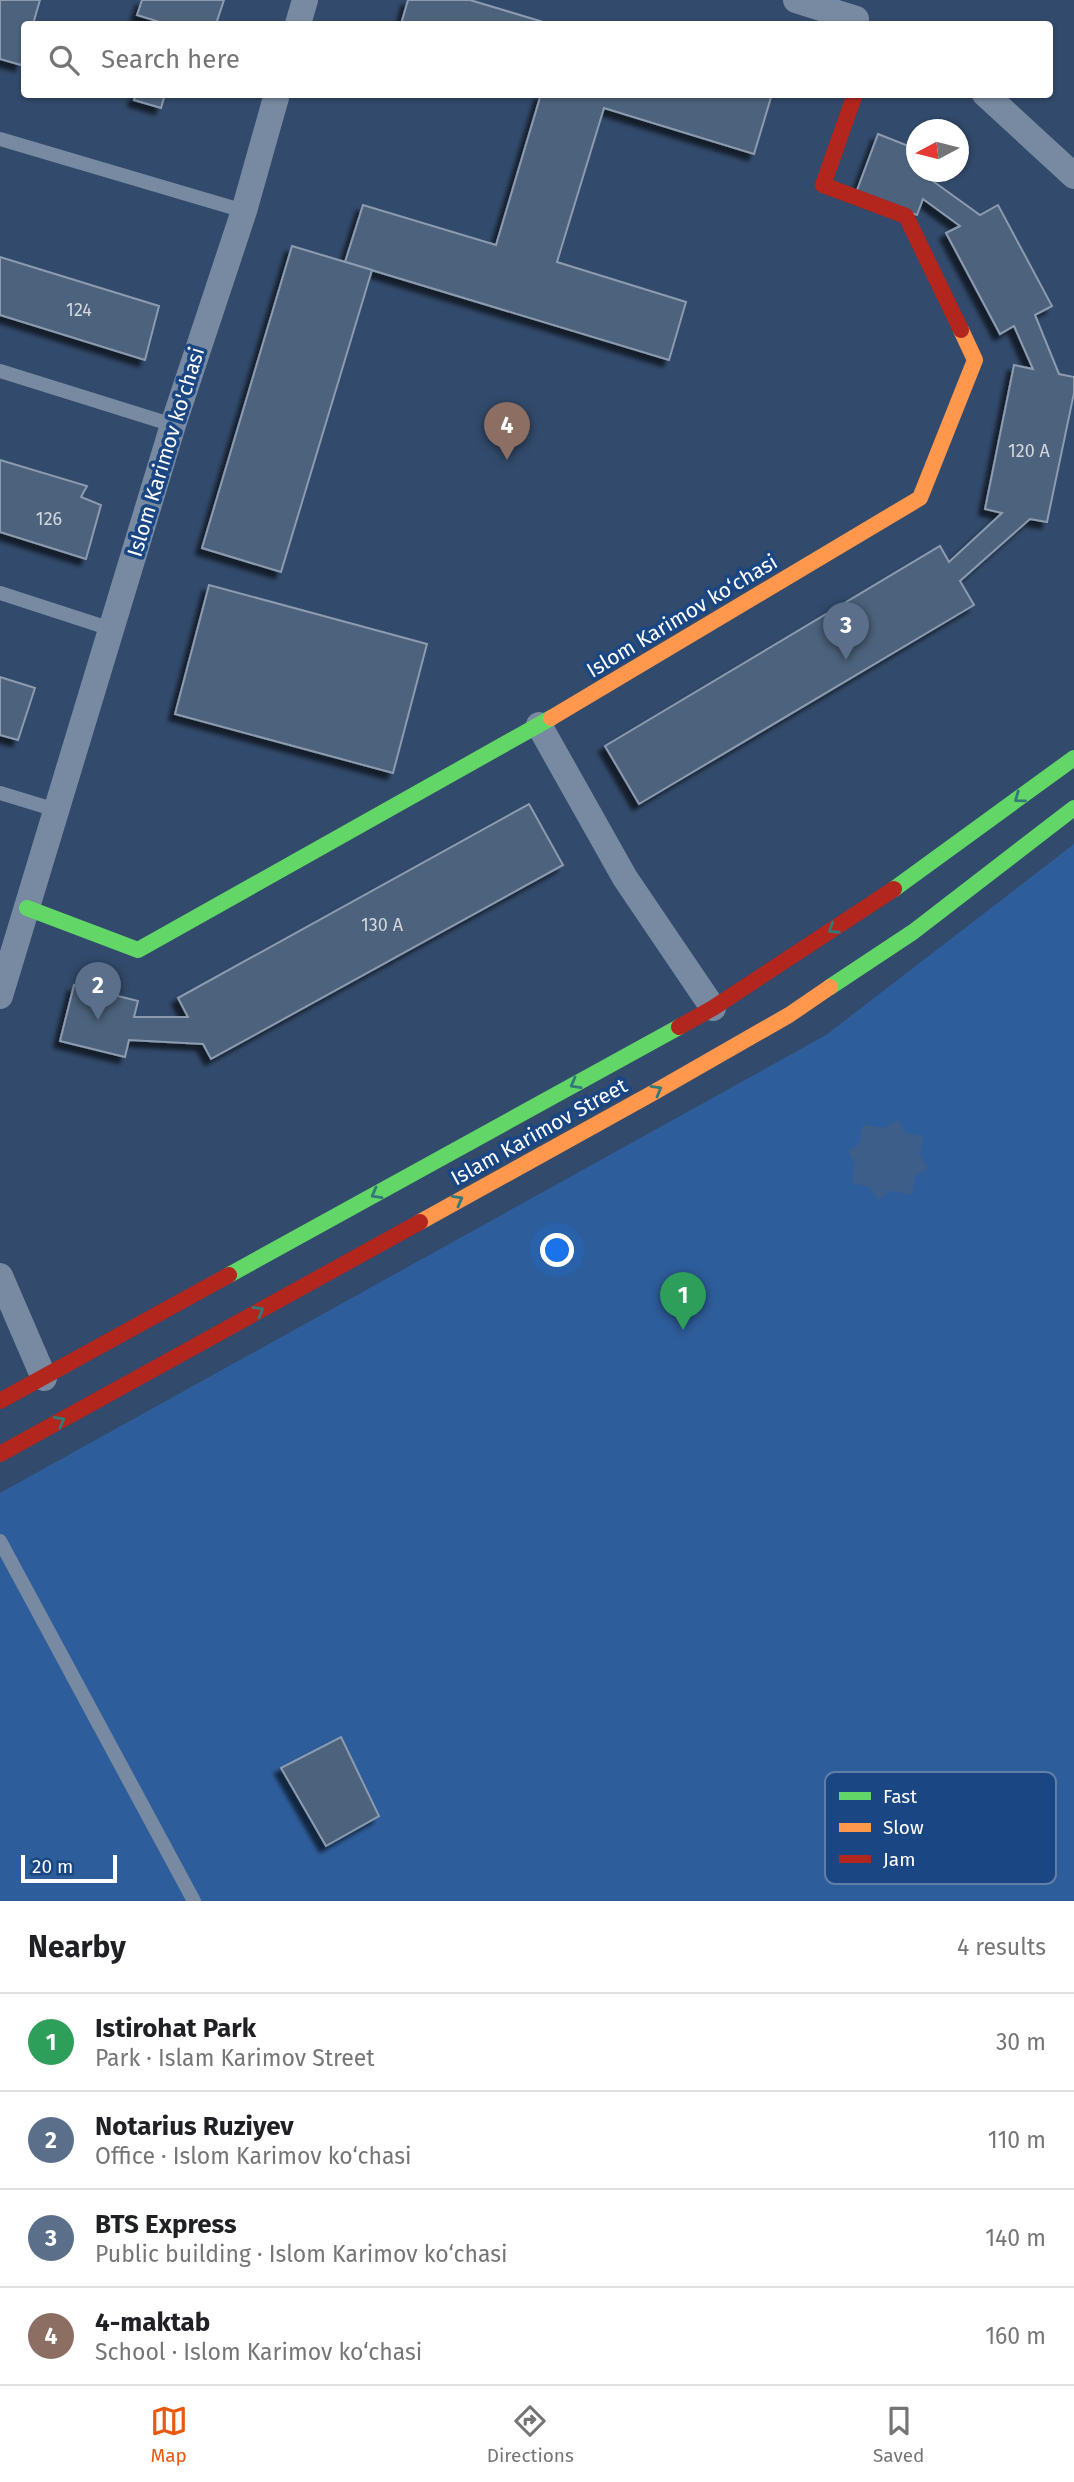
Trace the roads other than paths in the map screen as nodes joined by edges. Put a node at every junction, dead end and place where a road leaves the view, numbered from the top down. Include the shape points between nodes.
1 (304, 0) edge
2 (796, 0) edge
3 (861, 14) edge
4 (299, 21) edge
5 (277, 98) edge
6 (854, 98) edge
7 (989, 98) edge
8 (0, 139) edge
9 (1074, 176) edge
10 (244, 211) junction
11 (0, 371) edge
12 (173, 425) junction
13 (0, 593) edge
14 (111, 629) junction
15 (539, 725) junction
16 (1074, 758) edge
17 (0, 793) edge
18 (1074, 808) edge
19 (56, 810) junction
20 (27, 908) junction
21 (0, 996) edge
22 (713, 1008) junction
23 (0, 1276) edge
24 (44, 1377) junction
25 (0, 1401) edge
26 (0, 1454) edge
27 (0, 1541) edge
28 (194, 1901) edge

1 - 4 street
2 - 3 street
5 - 10 street, Islom Karimov ko'chasi
6 - 15 main road, Islom Karimov ko‘chasi via 823,185 906,216 975,360 920,498
7 - 9 street
8 - 10 lane
10 - 12 street, Islom Karimov ko'chasi
11 - 12 lane
12 - 14 street, Islom Karimov ko'chasi
13 - 14 lane
14 - 19 street, Islom Karimov ko'chasi
15 - 20 main road, Islom Karimov ko‘chasi via 138,950
15 - 22 street via 625,878
16 -> 22 main road, Islam Karimov Street via 898,885
17 - 19 lane
26 -> 18 main road, Islam Karimov Street via 789,1015 914,932
19 - 20 street, Islom Karimov ko'chasi
20 - 21 street, Islom Karimov ko'chasi
22 -> 24 main road, Islam Karimov Street
23 - 24 street
24 - 25 main road, Islam Karimov Street
27 - 28 lane

